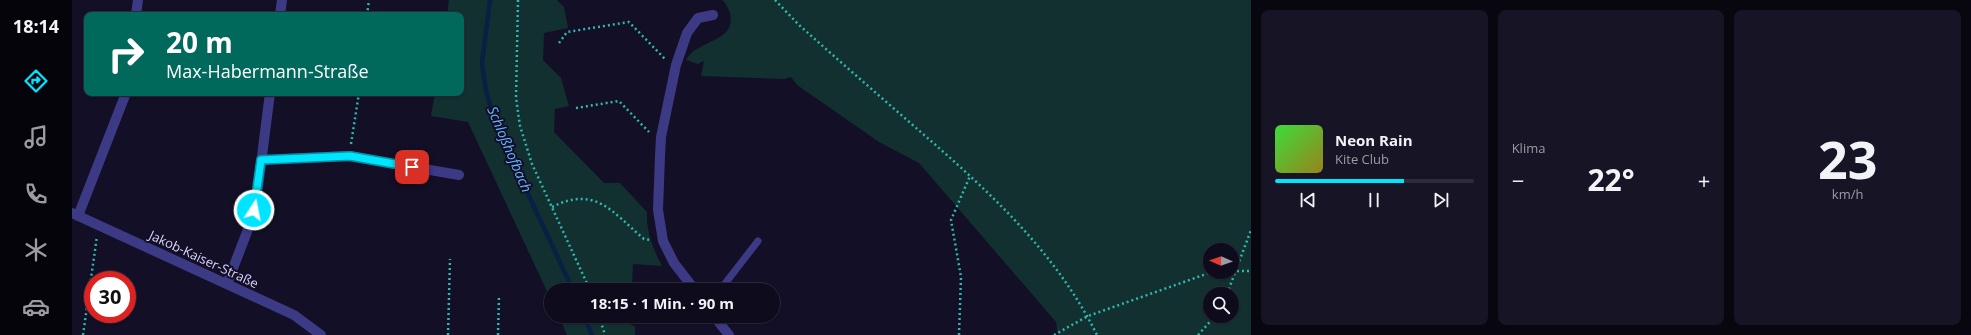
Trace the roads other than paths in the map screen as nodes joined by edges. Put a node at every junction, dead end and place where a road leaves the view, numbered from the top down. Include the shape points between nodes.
1 (138, 0) edge
2 (282, 0) edge
3 (136, 12) edge
4 (280, 12) edge
5 (713, 15) dead end
6 (125, 96) edge
7 (270, 96) edge
8 (261, 160) junction
9 (459, 175) dead end
10 (75, 214) edge
11 (758, 241) dead end
12 (690, 283) edge
13 (725, 283) edge
14 (227, 284) junction
15 (720, 323) edge
16 (321, 335) edge
17 (729, 335) edge

1 - 3 street
2 - 4 street
5 - 12 street via 698,18 687,33 676,65 661,137 658,210 663,241 674,263
6 - 10 street
7 - 8 street
8 - 9 street via 350,156
8 - 14 street via 250,224
10 - 14 street, Jakob-Kaiser-Straße
11 - 13 lane
14 - 16 street, Jakob-Kaiser-Straße via 294,315
15 - 17 street

